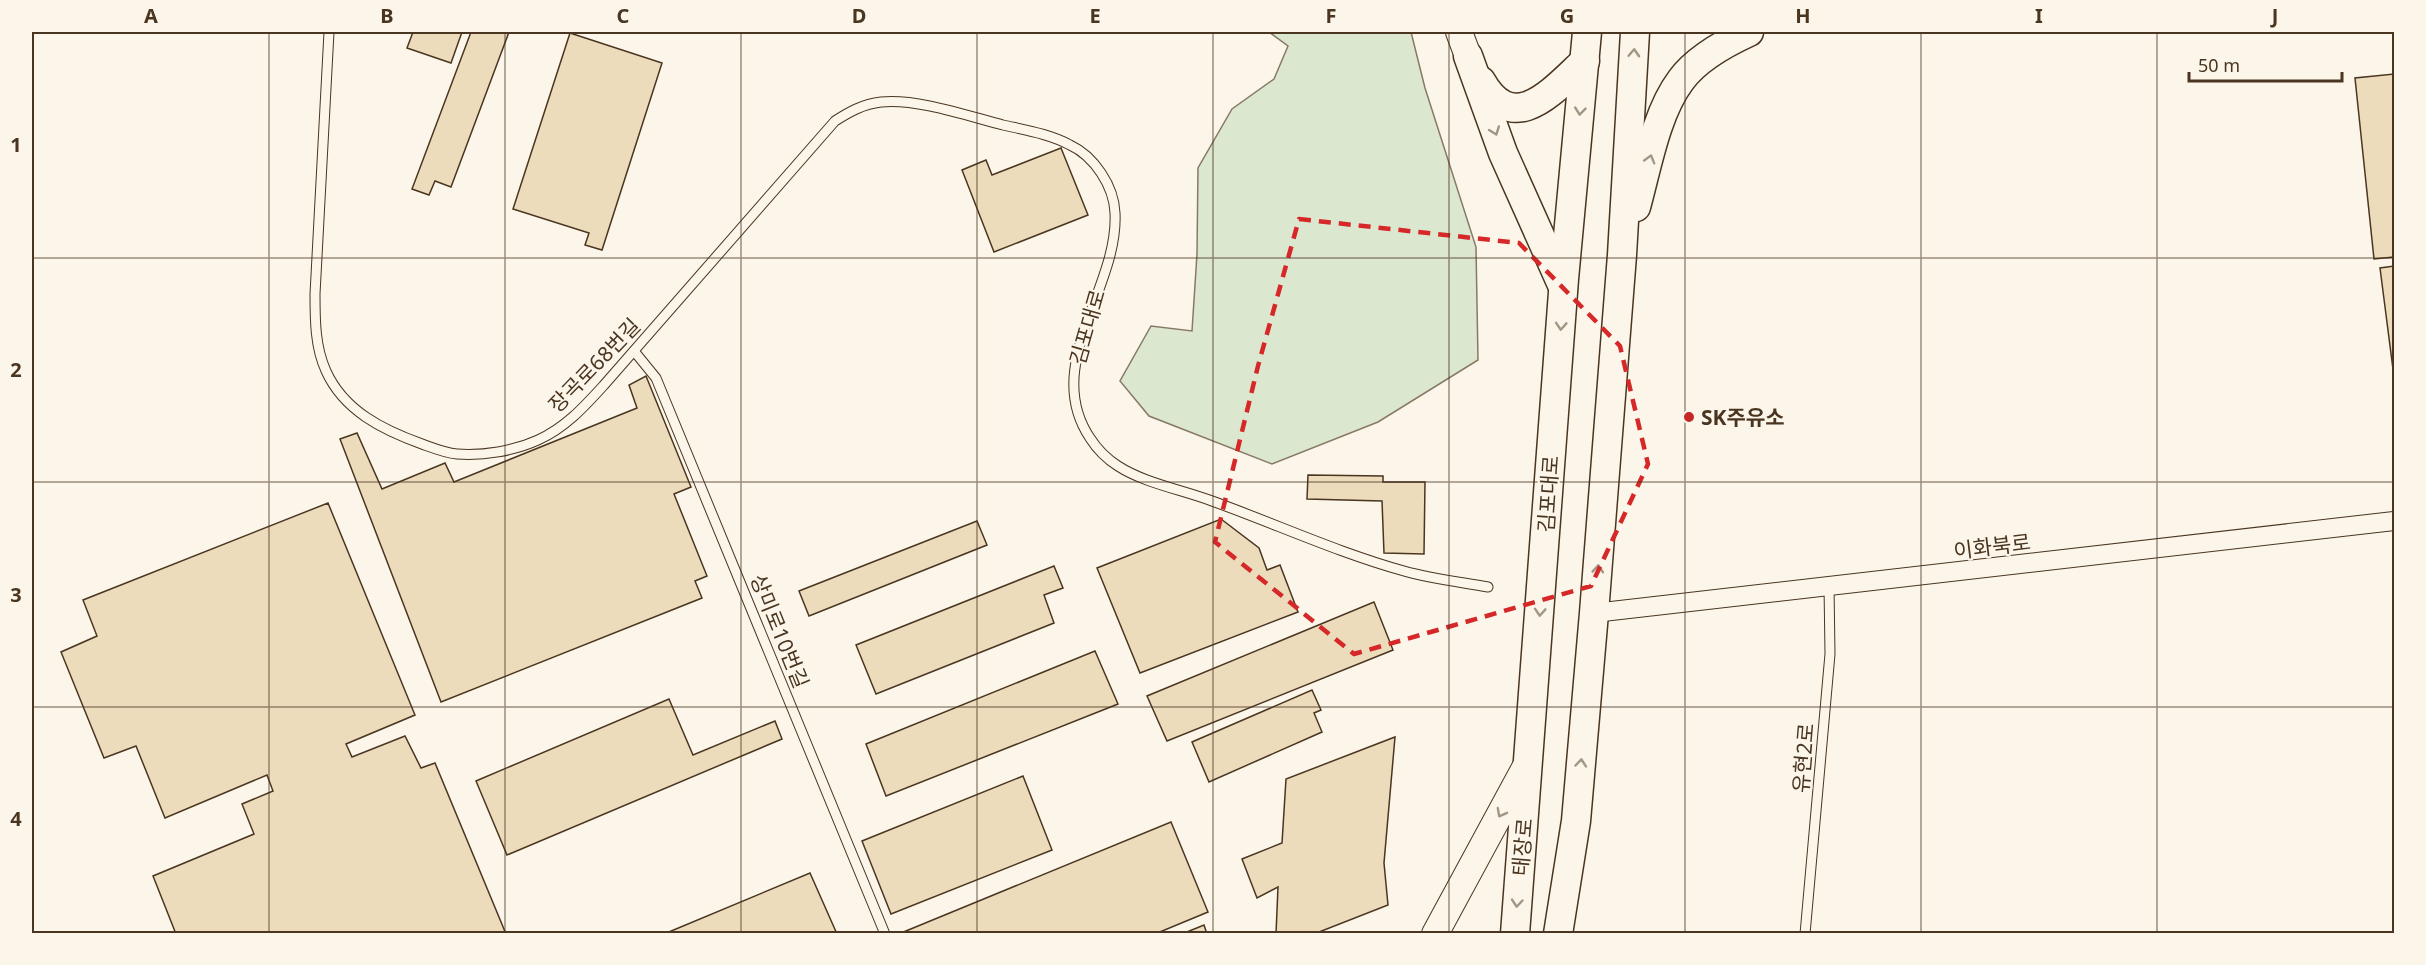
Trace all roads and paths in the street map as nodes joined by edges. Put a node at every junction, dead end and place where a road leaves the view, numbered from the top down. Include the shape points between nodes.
1 (329, 32) edge
2 (1587, 32) edge
3 (1635, 32) edge
4 (1749, 32) edge
5 (1463, 44) edge
6 (1585, 61) junction
7 (794, 166) joint
8 (1622, 255) junction
9 (1564, 287) junction
10 (634, 351) junction
11 (2394, 520) edge
12 (1829, 586) junction
13 (1488, 587) dead end
14 (1594, 613) junction
15 (1528, 761) junction
16 (1576, 821) junction
17 (885, 932) edge
18 (1436, 933) edge
19 (1515, 933) edge
20 (1558, 933) edge
21 (1573, 933) edge
22 (1805, 933) edge

1 - 10 lane, 장곡로68번길 via 315,326 326,371 355,409 394,434 438,450 457,454 503,451 537,441 578,414
2 - 6 main road, 김포대로
8 -> 3 main road
8 -> 4 main road via 1664,110 1682,79 1720,45
5 - 6 main road via 1488,93 1514,108 1530,106 1544,98
5 -> 9 main road via 1506,162
6 -> 9 main road, 김포대로
7 - 10 lane, 장곡로68번길
7 - 13 lane, 김포대로 via 835,121 851,111 881,102 940,109 1071,145 1100,171 1115,211 1111,246 1074,371 1080,420 1102,453 1119,467 1143,477 1378,563 1432,578
14 -> 8 main road
9 -> 15 main road, 김포대로
10 - 17 lane, 상미로10번길 via 656,378
11 - 12 street, 이화북로
12 - 14 street, 이화북로
12 - 22 lane, 유현2로 via 1830,654
16 -> 14 main road
15 -> 18 main road, 김포대로
15 -> 19 main road, 태장로
16 - 20 main road
16 - 21 main road

